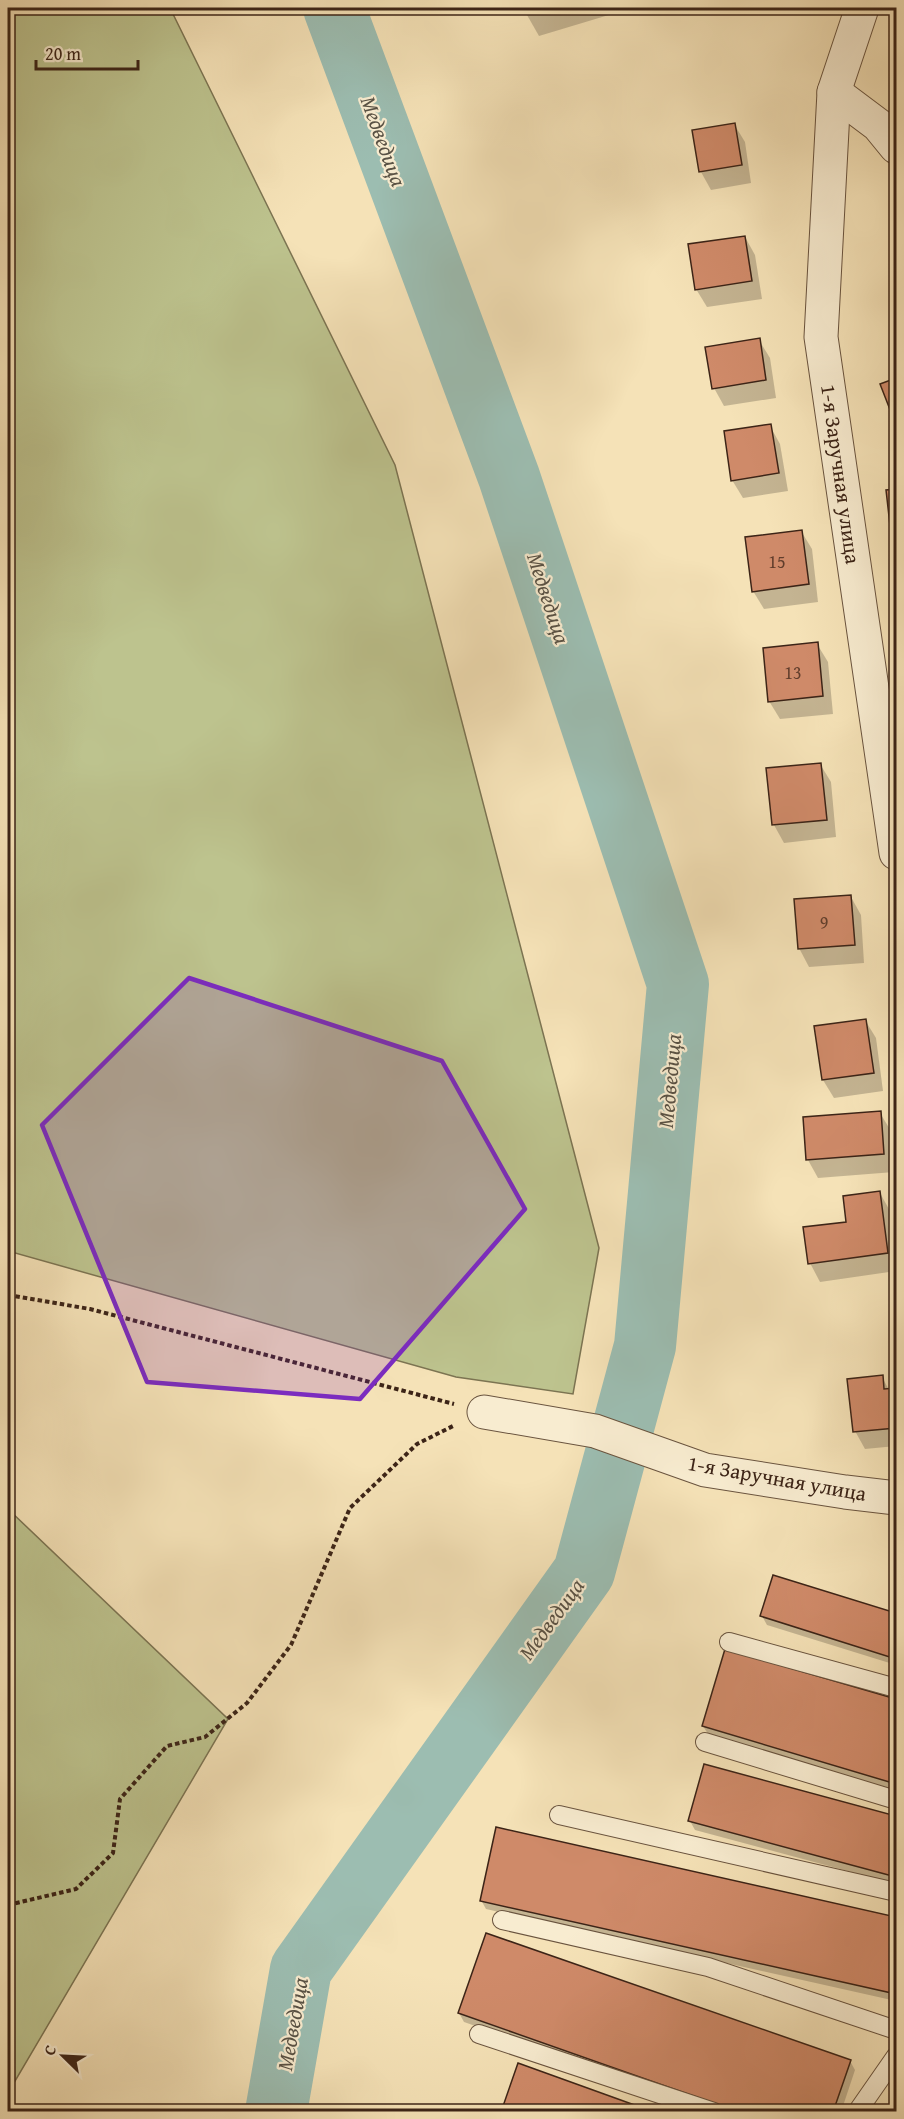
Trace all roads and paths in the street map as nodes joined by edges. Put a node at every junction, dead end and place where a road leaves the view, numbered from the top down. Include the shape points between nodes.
1 (862, 8) edge
2 (834, 92) junction
3 (897, 147) edge
4 (897, 853) edge
5 (8, 1295) edge
6 (484, 1412) junction
7 (897, 1498) edge
8 (729, 1642) dead end
9 (897, 1688) edge
10 (705, 1742) dead end
11 (897, 1800) edge
12 (559, 1815) dead end
13 (897, 1892) edge
14 (8, 1905) edge
15 (502, 1920) dead end
16 (897, 2030) edge
17 (479, 2034) dead end
18 (897, 2056) edge
19 (714, 2112) edge
20 (857, 2112) edge

1 - 2 street, 1-я Заручная улица
2 - 3 street via 878,125
2 - 4 street, 1-я Заручная улица via 821,337
5 - 6 path via 90,1309
6 - 7 street, 1-я Заручная улица via 594,1431 705,1470
6 - 14 path via 417,1444 350,1508 291,1645 247,1703 206,1737 167,1746 120,1799 113,1853 76,1889
8 - 9 lane
10 - 11 lane
12 - 13 lane
15 - 16 lane via 708,1968
17 - 19 lane
18 - 20 lane

